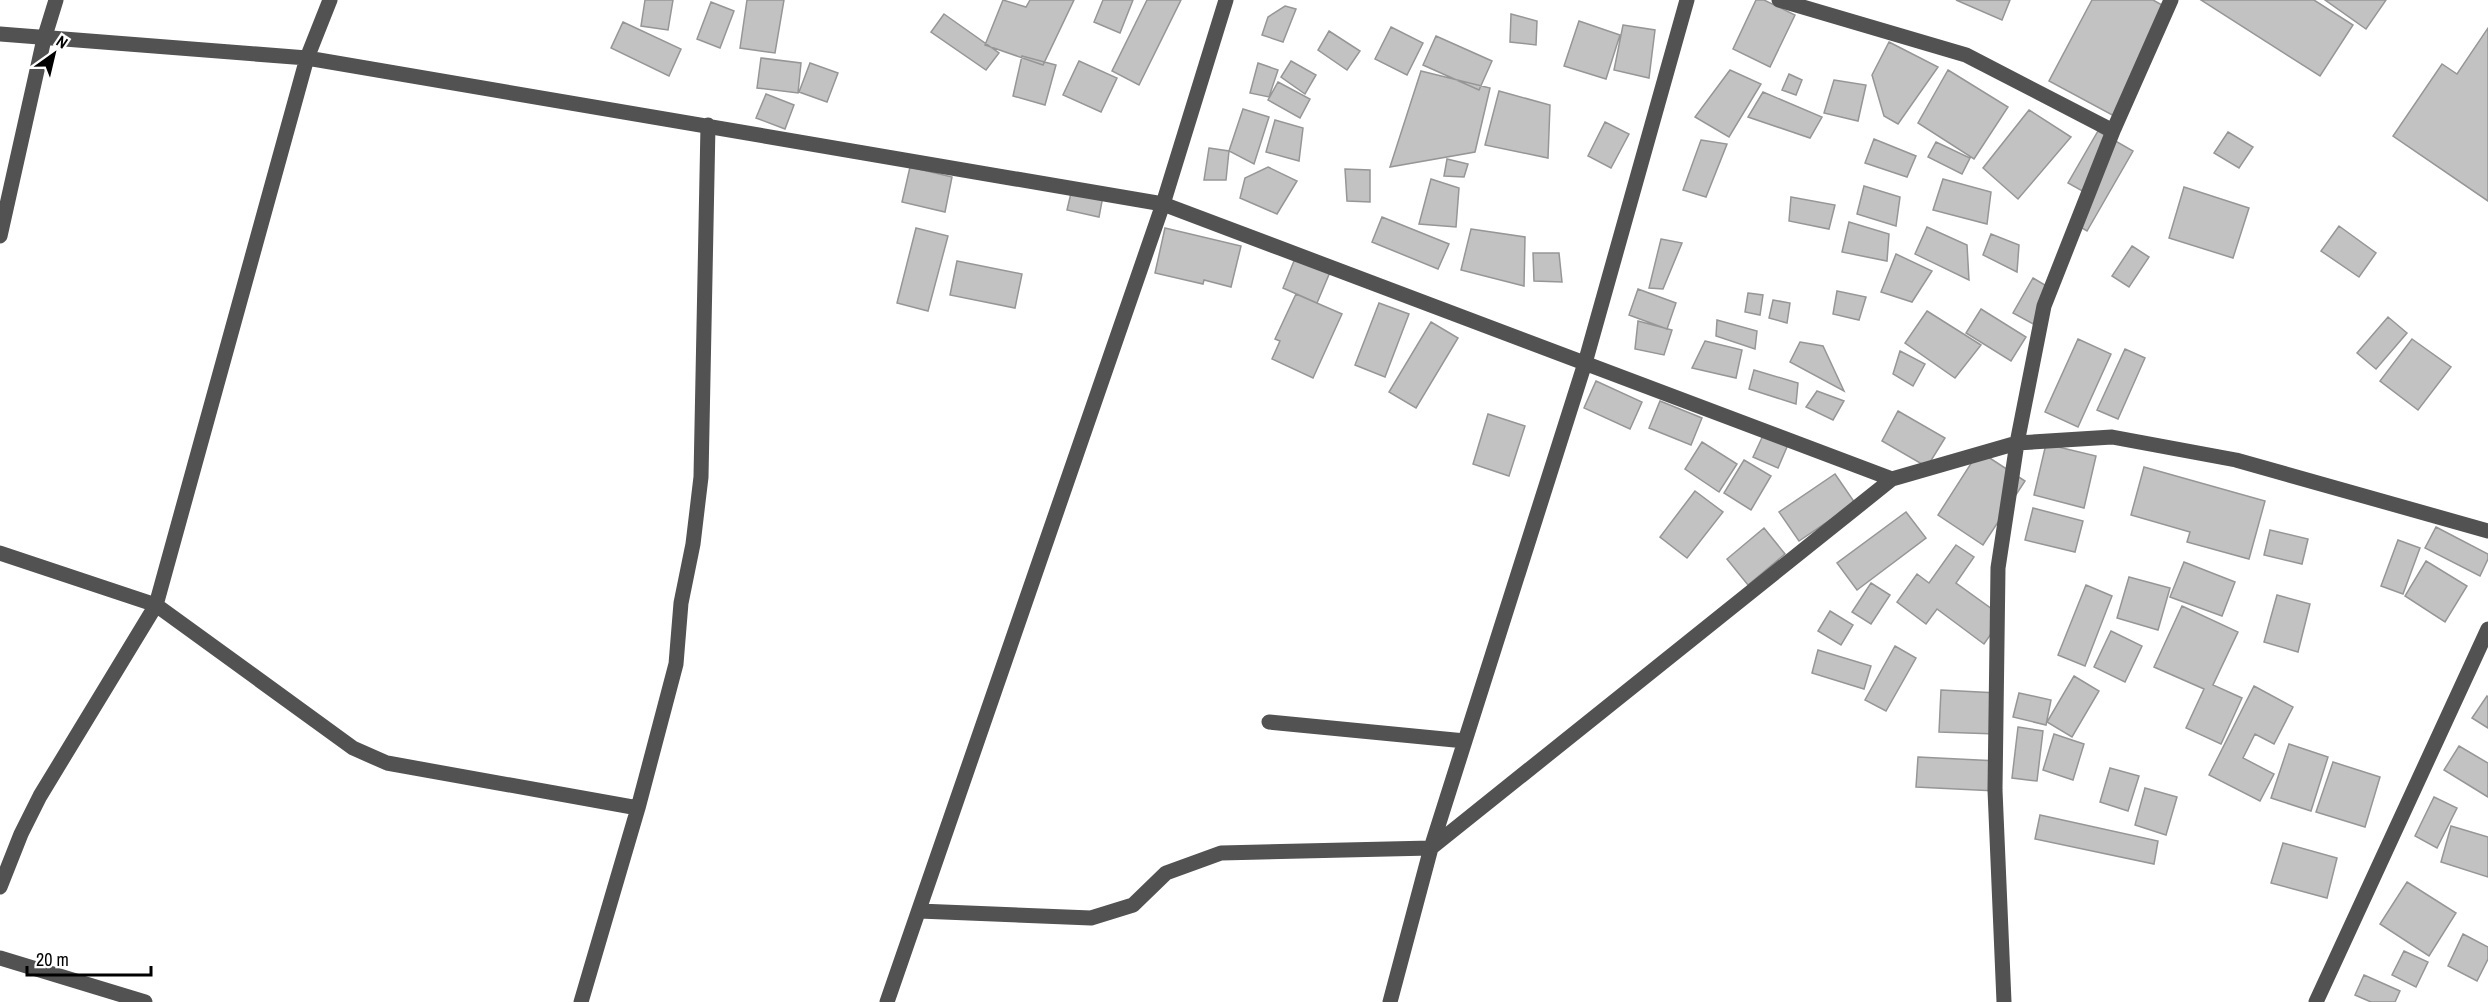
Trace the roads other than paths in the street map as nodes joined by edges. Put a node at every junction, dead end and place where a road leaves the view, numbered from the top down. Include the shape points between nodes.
1 (56, 0) edge
2 (330, 0) edge
3 (1226, 0) edge
4 (1687, 0) edge
5 (1779, 0) edge
6 (2171, 0) edge
7 (0, 34) edge
8 (44, 39) junction
9 (307, 58) junction
10 (708, 125) junction
11 (2113, 131) junction
12 (1163, 204) junction
13 (0, 236) edge
14 (1585, 363) junction
15 (2017, 443) junction
16 (1892, 479) junction
17 (2488, 531) edge
18 (0, 553) edge
19 (156, 605) junction
20 (2488, 629) edge
21 (1269, 722) dead end
22 (1465, 741) junction
23 (638, 808) junction
24 (1431, 848) junction
25 (0, 887) edge
26 (919, 911) junction
27 (0, 958) edge
28 (145, 1002) edge
29 (581, 1002) edge
30 (887, 1002) edge
31 (1390, 1002) edge
32 (2004, 1002) edge
33 (2316, 1002) edge

1 - 8 street
2 - 9 street
3 - 12 street
4 - 14 street
5 - 11 street via 1966,55
6 - 11 street
7 - 8 street
8 - 9 street
8 - 13 street
9 - 10 street
9 - 19 street
10 - 12 street
10 - 23 street via 701,477 681,603 676,664
11 - 15 street via 2044,306
12 - 14 street
12 - 26 street
14 - 16 street
14 - 22 street
15 - 16 street
15 - 17 street via 2112,436 2213,455
15 - 32 street via 1998,568 1995,790
16 - 24 street
18 - 19 street
19 - 23 street via 353,748 387,763
19 - 25 street via 40,796
20 - 33 street
21 - 22 street
22 - 24 street
23 - 29 street
24 - 26 street via 1221,853 1166,873 1133,905 1091,918
24 - 31 street
26 - 30 street
27 - 28 street

